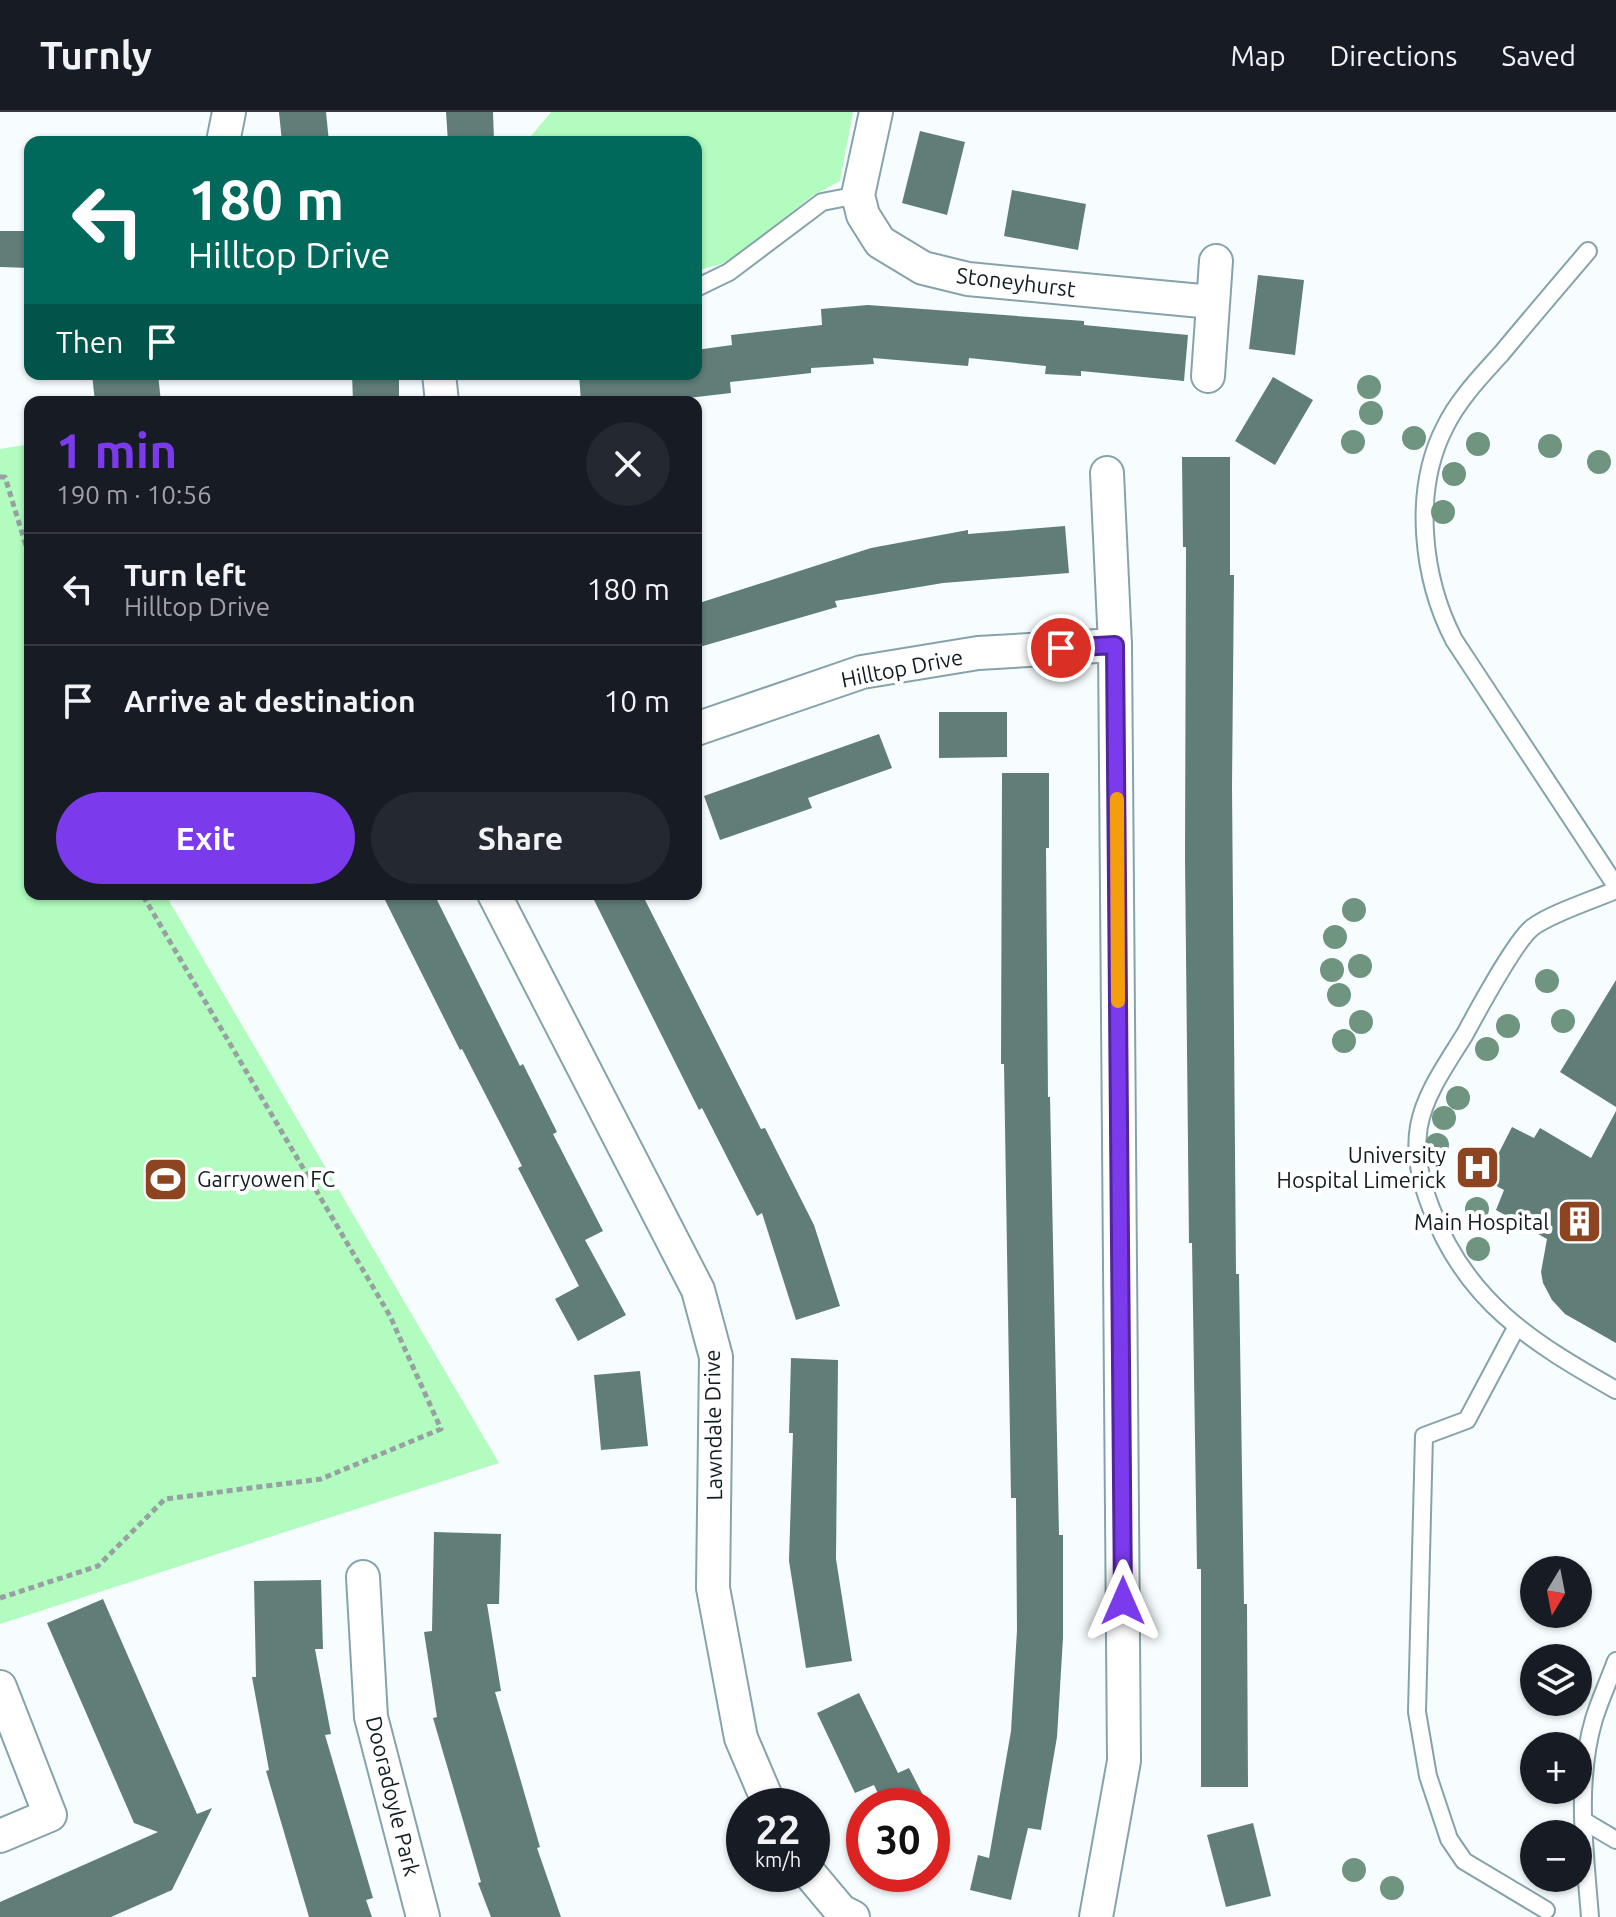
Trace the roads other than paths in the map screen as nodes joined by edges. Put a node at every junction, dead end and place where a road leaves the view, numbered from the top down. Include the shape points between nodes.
1 (229, 112) edge
2 (876, 112) edge
3 (224, 136) edge
4 (858, 195) junction
5 (1588, 251) dead end
6 (1216, 261) dead end
7 (702, 285) edge
8 (1212, 302) junction
9 (1208, 376) dead end
10 (1107, 473) dead end
11 (1115, 645) junction
12 (702, 727) edge
13 (1616, 888) edge
14 (497, 900) edge
15 (1516, 1328) junction
16 (1616, 1390) edge
17 (363, 1577) dead end
18 (1616, 1661) edge
19 (0, 1687) edge
20 (762, 1788) edge
21 (1584, 1820) edge
22 (1592, 1826) edge
23 (0, 1836) edge
24 (1616, 1840) edge
25 (825, 1892) edge
26 (1588, 1892) edge
27 (1546, 1910) dead end
28 (423, 1917) edge
29 (853, 1917) edge
30 (1096, 1917) edge
31 (1590, 1917) edge

1 - 3 street
2 - 4 street
4 - 7 lane via 822,202 729,272
4 - 8 street, Stoneyhurst via 880,242 923,268 968,279
5 - 13 lane via 1475,383 1445,427 1429,471 1427,533 1433,587 1454,640
6 - 8 street
8 - 9 street
10 - 11 street
11 - 12 street, Hilltop Drive via 978,653 862,672
11 - 30 street via 1124,1761
13 - 15 lane via 1531,927 1438,1081 1419,1125 1419,1171 1439,1230 1472,1284
14 - 20 street, Lawndale Drive via 698,1290 716,1357 713,1588 741,1738
15 - 16 lane
15 - 27 lane via 1467,1420 1424,1436 1417,1712 1428,1776 1454,1850
17 - 28 street, Dooradoyle Park via 371,1717
18 - 21 lane via 1594,1720
19 - 23 street via 50,1815
22 - 24 lane
25 - 29 street
26 - 31 lane

